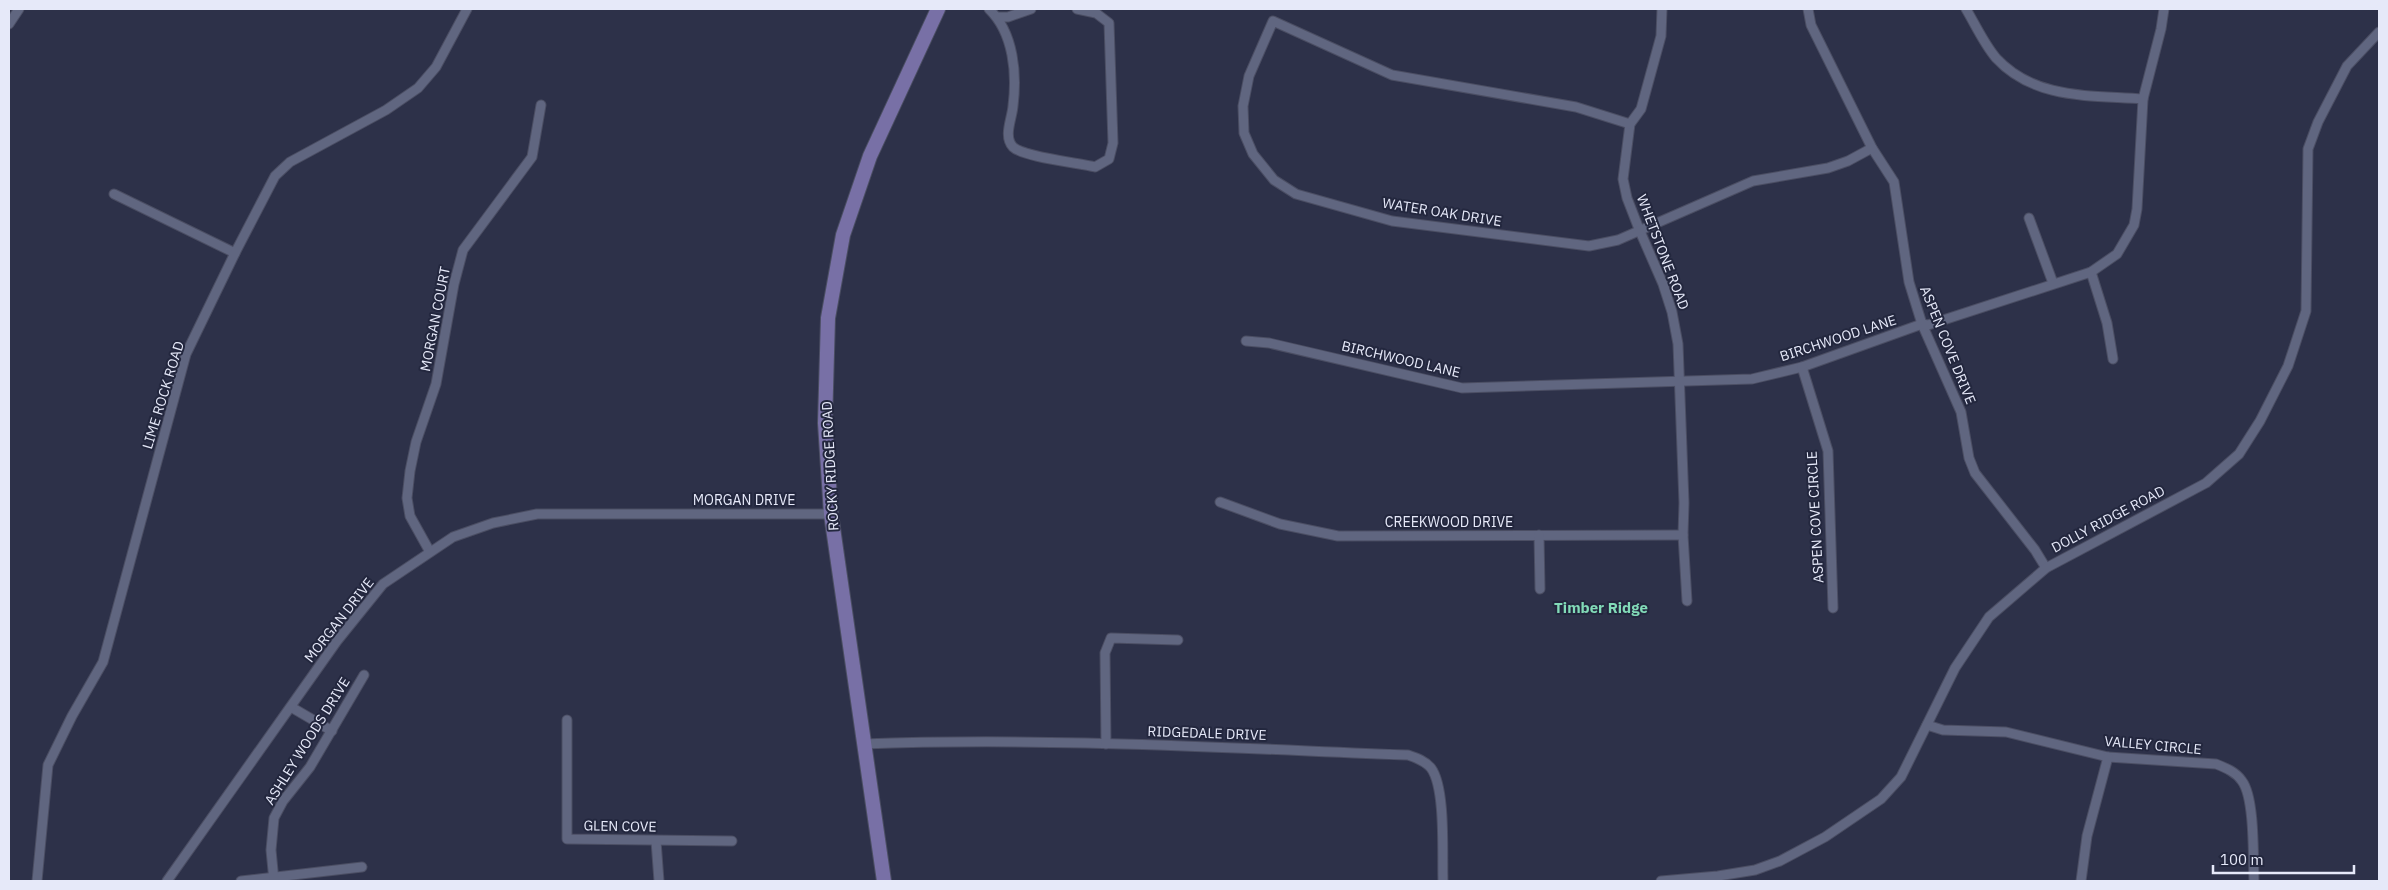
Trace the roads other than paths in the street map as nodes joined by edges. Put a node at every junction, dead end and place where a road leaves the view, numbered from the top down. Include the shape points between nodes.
1 (19, 9) edge
2 (467, 9) edge
3 (938, 9) edge
4 (989, 9) edge
5 (1031, 9) edge
6 (1077, 9) edge
7 (1662, 9) edge
8 (1808, 9) edge
9 (1966, 9) edge
10 (2164, 9) edge
11 (998, 18) junction
12 (9, 24) edge
13 (2379, 32) edge
14 (2143, 99) junction
15 (541, 105) dead end
16 (1630, 124) junction
17 (1872, 148) junction
18 (114, 194) dead end
19 (2029, 218) dead end
20 (1638, 229) junction
21 (234, 253) junction
22 (2091, 272) junction
23 (2053, 283) junction
24 (1922, 324) junction
25 (1246, 341) dead end
26 (2113, 360) dead end
27 (1802, 367) junction
28 (1680, 380) junction
29 (1220, 502) dead end
30 (831, 514) junction
31 (1683, 534) junction
32 (1539, 536) junction
33 (430, 552) junction
34 (2046, 568) junction
35 (1540, 589) dead end
36 (1687, 601) dead end
37 (1833, 608) dead end
38 (1178, 640) dead end
39 (364, 675) dead end
40 (291, 707) junction
41 (567, 720) dead end
42 (1927, 725) junction
43 (332, 731) junction
44 (863, 744) junction
45 (1106, 744) junction
46 (2108, 757) junction
47 (656, 840) junction
48 (732, 842) dead end
49 (362, 867) dead end
50 (274, 879) edge
51 (37, 881) edge
52 (168, 881) edge
53 (242, 881) edge
54 (659, 881) edge
55 (884, 881) edge
56 (1443, 881) edge
57 (1660, 881) edge
58 (2081, 881) edge
59 (2254, 881) edge

1 - 12 street
2 - 21 street, LIME ROCK ROAD via 436,67 418,88 386,110 290,162 275,176
3 - 30 main road, ROCKY RIDGE ROAD via 870,156 843,235 828,318 825,423
4 - 11 street
5 - 11 street via 1008,18
6 - 11 street via 1096,13 1110,23 1113,143 1110,159 1095,167 1026,154 1013,147 1008,134 1015,73 1008,36
7 - 16 street, WHETSTONE ROAD via 1662,36 1641,108
8 - 17 street, ASPEN COVE DRIVE via 1811,25
9 - 14 street via 1995,57 2018,78 2052,92
10 - 14 street, BIRCHWOOD LANE
13 - 34 street, DOLLY RIDGE ROAD via 2347,66 2308,149 2306,311 2288,366 2260,421 2239,454 2206,484
14 - 22 street, BIRCHWOOD LANE via 2138,209 2134,224 2116,254
15 - 33 street, MORGAN COURT via 532,157 464,250 454,284 436,384 416,442 407,498 410,516
16 - 20 street, WHETSTONE ROAD via 1624,179
16 - 20 street, WATER OAK DRIVE via 1576,107 1392,75 1273,21 1249,76 1243,106 1244,133 1253,154 1274,180 1296,194 1392,221 1589,246 1618,240
17 - 20 street, WATER OAK DRIVE via 1848,162 1828,168 1753,181
17 - 24 street, ASPEN COVE DRIVE via 1894,182 1909,282
18 - 21 street
19 - 23 street
20 - 28 street, WHETSTONE ROAD via 1672,312
21 - 51 street, LIME ROCK ROAD via 186,354 103,662 48,765
22 - 23 street, BIRCHWOOD LANE
22 - 26 street via 2107,323
23 - 24 street, BIRCHWOOD LANE via 1928,325
24 - 27 street, BIRCHWOOD LANE
24 - 34 street, ASPEN COVE DRIVE via 1961,412 1975,473 2036,550
25 - 28 street, BIRCHWOOD LANE via 1269,343 1462,388
27 - 28 street, BIRCHWOOD LANE via 1752,379
27 - 37 street, ASPEN COVE CIRCLE via 1828,452
28 - 31 street, WHETSTONE ROAD
29 - 32 street, CREEKWOOD DRIVE via 1280,524 1338,536
30 - 33 street, MORGAN DRIVE via 537,514 493,522 453,537
30 - 44 main road, ROCKY RIDGE ROAD
31 - 32 street, CREEKWOOD DRIVE
31 - 36 street, WHETSTONE ROAD
32 - 35 street
33 - 40 street, MORGAN DRIVE via 383,584 337,641
34 - 42 street, DOLLY RIDGE ROAD via 1989,616 1955,668
38 - 45 street via 1111,638 1105,653
39 - 43 street, ASHLEY WOODS DRIVE
40 - 43 street
40 - 52 street, MORGAN DRIVE
41 - 47 street, GLEN COVE via 567,839
42 - 46 street, VALLEY CIRCLE via 1943,730 2006,732
42 - 57 street, DOLLY RIDGE ROAD via 1901,777 1881,799 1825,837 1780,861 1755,870
43 - 50 street, ASHLEY WOODS DRIVE via 274,818 271,850
44 - 45 street, RIDGEDALE DRIVE via 947,741
44 - 55 main road, ROCKY RIDGE ROAD
45 - 56 street, RIDGEDALE DRIVE via 1420,758 1432,769 1440,791
46 - 58 street via 2087,836
46 - 59 street, VALLEY CIRCLE via 2216,764 2229,769 2243,782 2250,805
47 - 48 street, GLEN COVE
47 - 54 street
49 - 50 street
50 - 53 street

